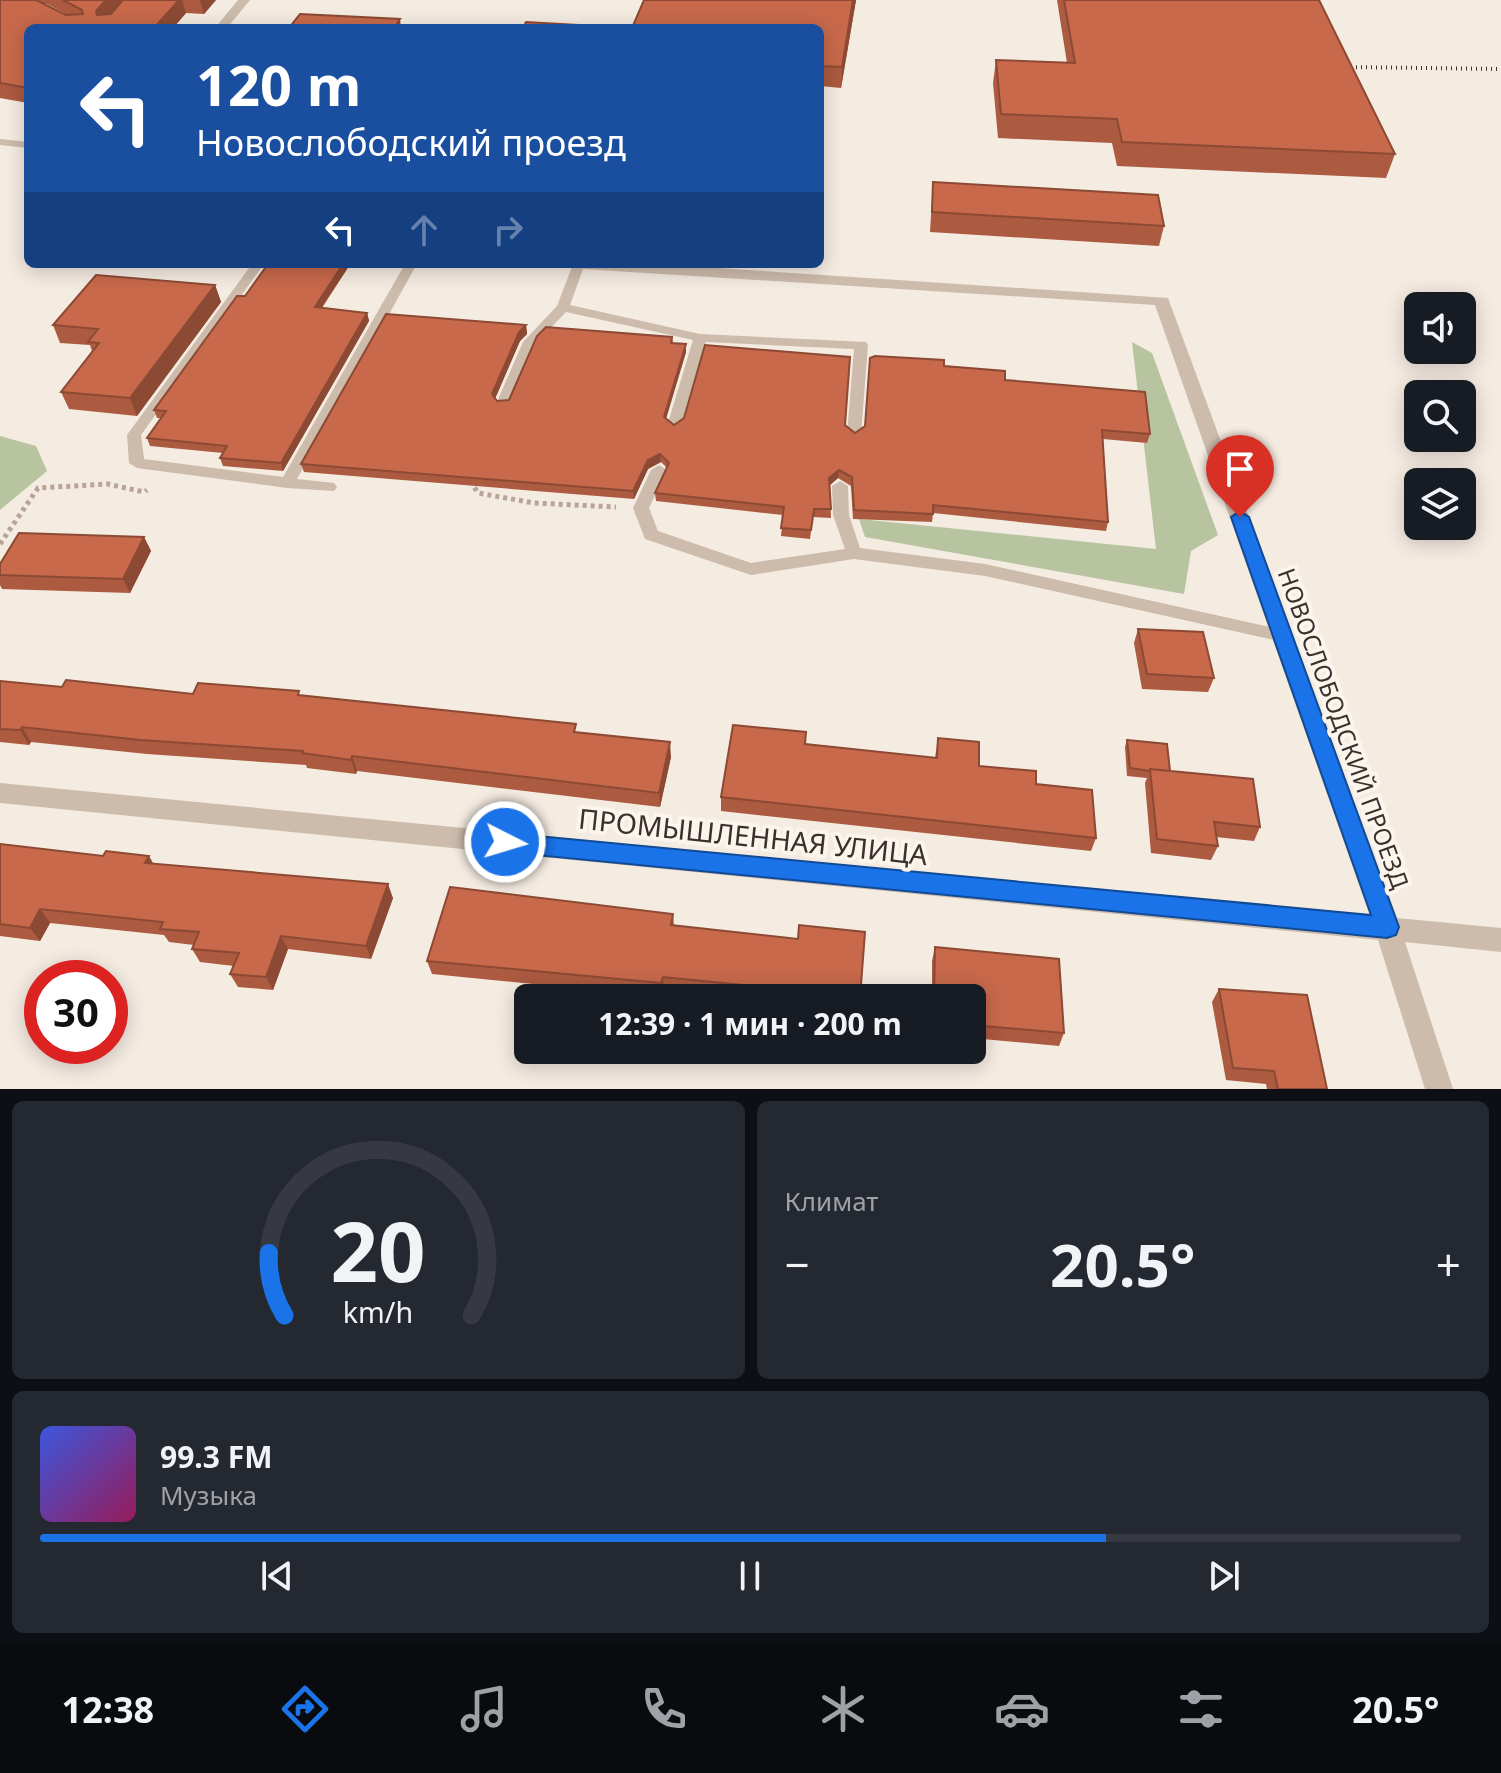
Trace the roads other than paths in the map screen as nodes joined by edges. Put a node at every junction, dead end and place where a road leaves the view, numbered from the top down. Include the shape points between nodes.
1 (244, 0) edge
2 (224, 24) edge
3 (0, 142) edge
4 (24, 145) edge
5 (255, 268) edge
6 (409, 268) edge
7 (579, 268) edge
8 (644, 268) edge
9 (563, 307) junction
10 (700, 338) junction
11 (503, 404) edge
12 (674, 426) edge
13 (854, 434) edge
14 (659, 470) dead end
15 (287, 483) junction
16 (840, 486) dead end
17 (329, 487) dead end
18 (854, 553) junction
19 (1283, 636) junction
20 (0, 793) edge
21 (1387, 927) junction
22 (1501, 940) edge
23 (1439, 1089) edge

1 - 2 street
3 - 4 lane
5 - 15 lane via 134,435 137,463
6 - 15 lane
7 - 9 lane
8 - 19 street, НОВОСЛОБОДСКИЙ ПРОЕЗД via 1162,301
9 - 10 lane
9 - 11 lane via 530,342
10 - 12 lane
10 - 13 lane via 861,345
14 - 18 lane via 641,508 651,535 751,569
15 - 17 lane
16 - 18 lane via 841,515
18 - 19 lane via 985,570
19 - 21 street, НОВОСЛОБОДСКИЙ ПРОЕЗД
20 - 21 street, ПРОМЫШЛЕННАЯ УЛИЦА
21 - 22 street, ПРОМЫШЛЕННАЯ УЛИЦА
21 - 23 street, НОВОСЛОБОДСКИЙ ПРОЕЗД

